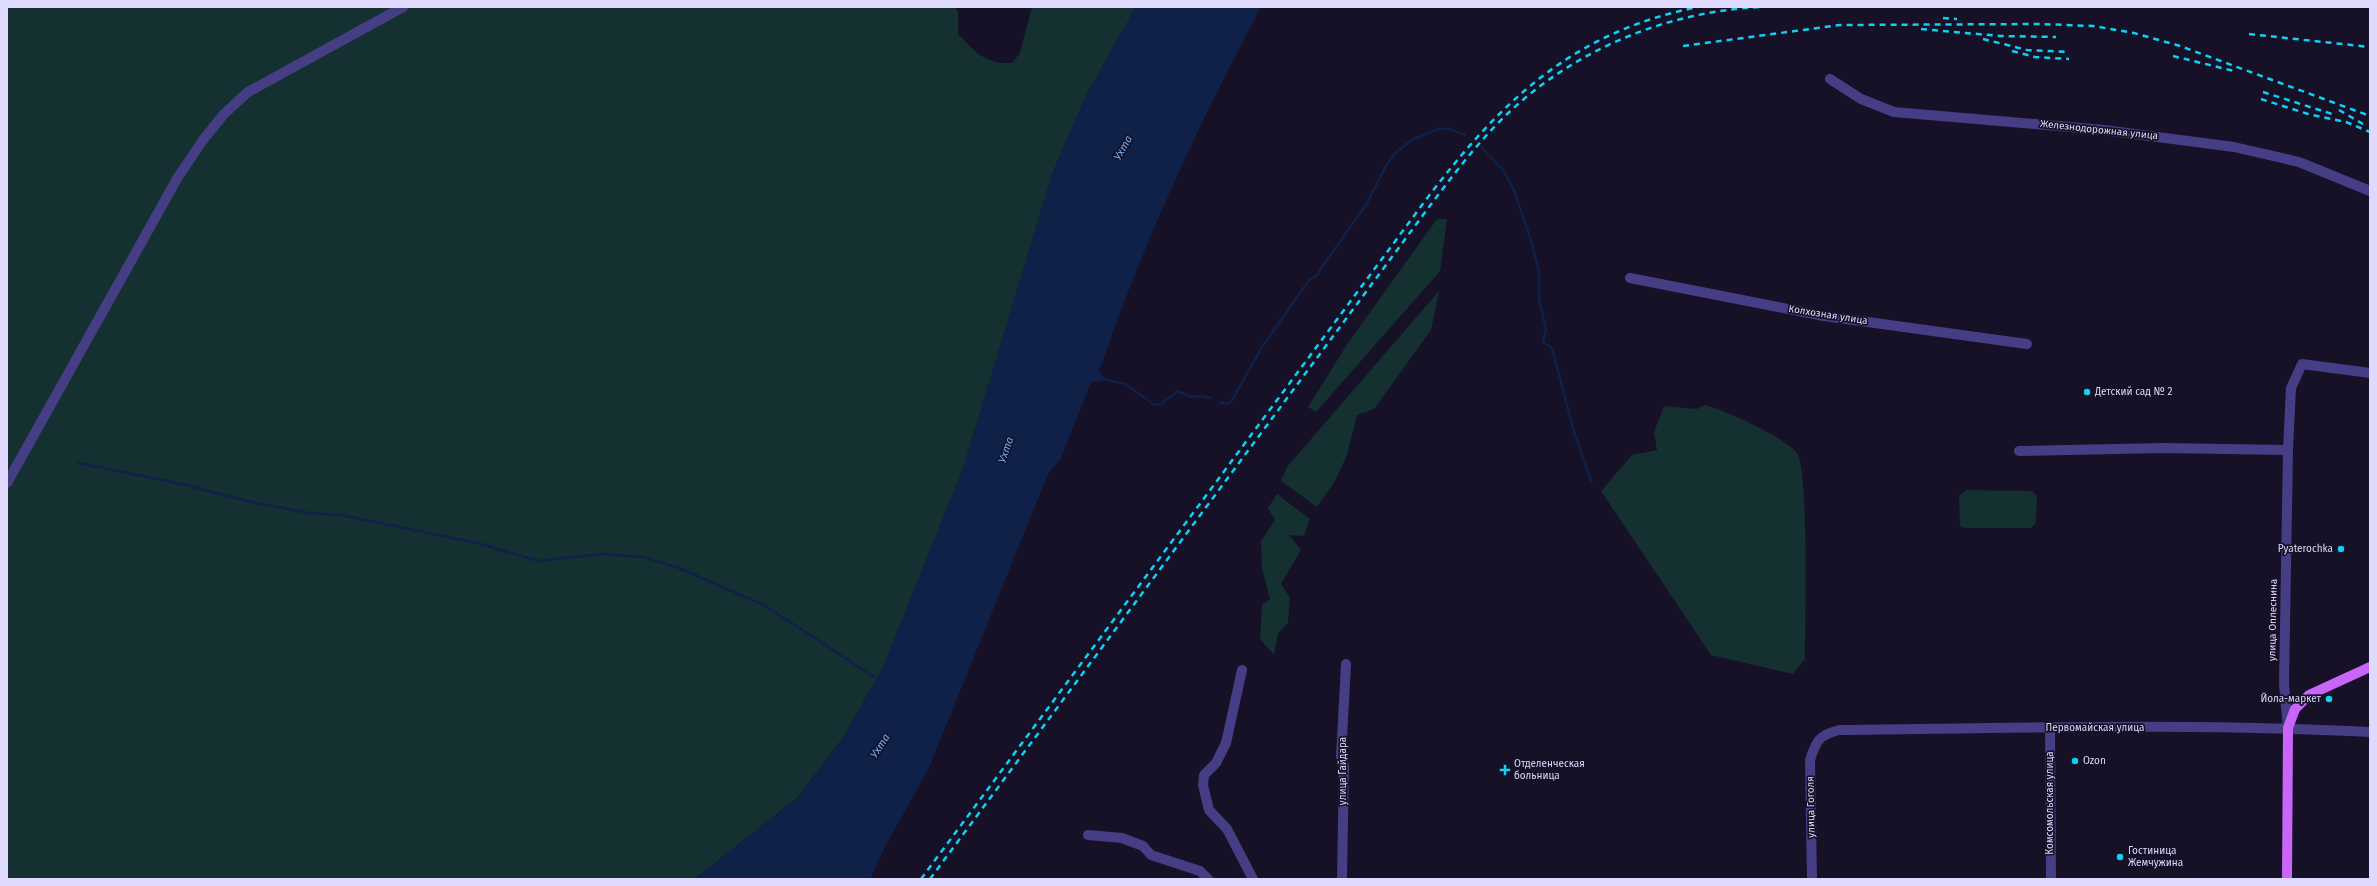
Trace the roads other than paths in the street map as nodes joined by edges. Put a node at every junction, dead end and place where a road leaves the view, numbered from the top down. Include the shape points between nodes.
1 (403, 7) edge
2 (1830, 78) dead end
3 (2370, 191) edge
4 (1630, 278) dead end
5 (2027, 344) dead end
6 (2370, 373) edge
7 (2288, 450) junction
8 (2019, 451) dead end
9 (7, 482) edge
10 (1346, 664) dead end
11 (2370, 667) edge
12 (1242, 670) dead end
13 (2050, 728) junction
14 (2288, 728) junction
15 (2370, 732) edge
16 (1820, 737) joint
17 (1088, 835) dead end
18 (1208, 879) edge
19 (1253, 879) edge
20 (1342, 879) edge
21 (1812, 879) edge
22 (2051, 879) edge
23 (2287, 879) edge

1 - 9 street via 248,92 224,114 178,177
2 - 3 street, Железнодорожная улица via 1861,99 1894,112 2104,130 2234,147 2299,162
4 - 5 street, Колхозная улица via 1824,316
6 - 7 street, улица Оплеснина via 2302,364 2291,388
7 - 8 street via 2163,448
7 - 14 street, улица Оплеснина via 2284,684
10 - 20 street, улица Гайдара via 1341,757 1344,766
11 - 14 main road via 2309,695 2295,709
12 - 19 street via 1226,743 1216,763 1204,775 1203,785 1209,810 1228,829
13 - 14 street, Первомайская улица
13 - 16 street, Первомайская улица via 1839,730
13 - 22 street, Комсомольская улица
14 - 15 street, Первомайская улица
14 - 23 main road, улица Оплеснина
16 - 21 street, улица Гоголя via 1810,760
17 - 18 street via 1122,838 1143,846 1151,855 1200,871

